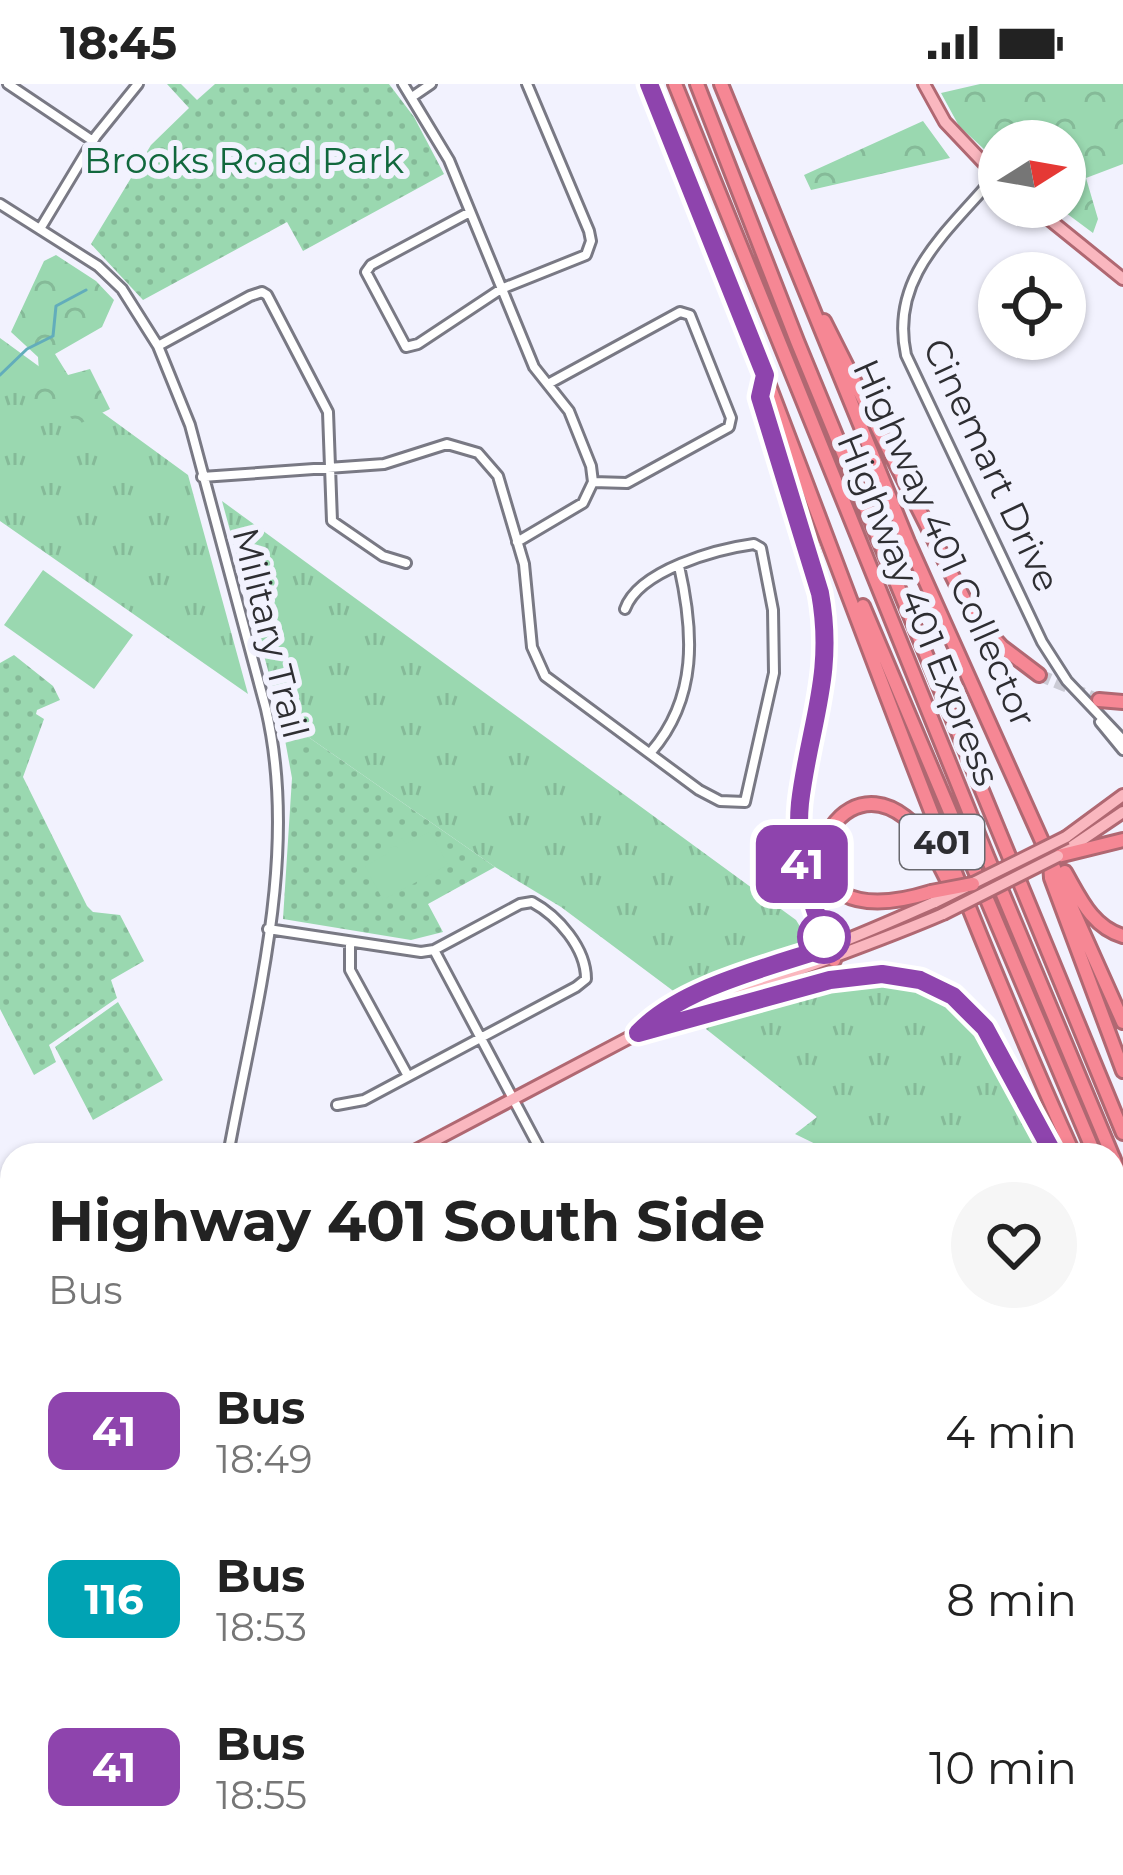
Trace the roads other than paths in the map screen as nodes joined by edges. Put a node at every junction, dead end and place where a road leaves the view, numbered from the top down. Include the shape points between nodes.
1 (8, 84) edge
2 (138, 84) edge
3 (403, 84) edge
4 (431, 84) edge
5 (527, 84) edge
6 (649, 84) edge
7 (675, 84) edge
8 (697, 84) edge
9 (721, 84) edge
10 (924, 84) edge
11 (412, 97) junction
12 (94, 141) junction
13 (978, 157) edge
14 (978, 199) edge
15 (0, 204) edge
16 (470, 212) junction
17 (776, 223) junction
18 (1060, 228) edge
19 (40, 229) junction
20 (1123, 279) edge
21 (501, 289) junction
22 (158, 346) junction
23 (765, 375) junction
24 (548, 384) junction
25 (330, 468) junction
26 (202, 476) junction
27 (593, 482) junction
28 (824, 524) junction
29 (517, 542) junction
30 (406, 562) dead end
31 (679, 566) junction
32 (625, 608) dead end
33 (1039, 675) tunnel mouth
34 (1123, 702) edge
35 (1098, 708) junction
36 (1123, 740) edge
37 (1123, 750) edge
38 (652, 752) junction
39 (1123, 795) edge
40 (1123, 812) edge
41 (1123, 840) edge
42 (1064, 849) junction
43 (973, 884) joint
44 (933, 897) junction
45 (972, 919) junction
46 (268, 929) junction
47 (1123, 936) edge
48 (350, 943) junction
49 (434, 950) junction
50 (831, 954) junction
51 (686, 1018) junction
52 (1123, 1022) edge
53 (638, 1033) junction
54 (480, 1038) junction
55 (1123, 1071) edge
56 (408, 1076) junction
57 (513, 1100) junction
58 (337, 1105) dead end
59 (1123, 1132) edge
60 (230, 1143) edge
61 (430, 1143) edge
62 (536, 1143) edge
63 (1047, 1143) edge
64 (1069, 1143) edge
65 (1090, 1143) edge
66 (1108, 1143) edge

1 - 12 street
2 - 12 street
3 - 11 street
4 - 11 street
5 - 21 street via 591,247
6 - 23 highway, 401
7 - 66 highway, Highway 401 Express / 401
8 - 59 highway, Highway 401 Express / 401
9 - 17 highway, Highway 401 Collector / 401
10 - 13 main road
11 - 16 street
12 - 19 street
14 - 35 street, Cinemart Drive via 910,280 906,355 1042,642
15 - 19 street, Military Trail
16 - 21 street
16 - 21 street via 371,265 368,280 406,347
17 - 33 highway via 971,613
17 - 42 highway, Highway 401 Collector / 401 via 908,542
18 - 20 main road
19 - 22 street, Military Trail via 122,289
21 - 24 street
22 - 25 street via 250,296 267,295 323,399
22 - 26 street, Military Trail
23 - 28 highway, 401
23 - 50 highway via 760,397 825,622 825,672 799,831 805,878
24 - 27 street via 569,411
24 - 27 street via 684,311 690,315 731,423 622,484
25 - 26 street
25 - 29 street via 384,464 436,445 466,448 498,476
25 - 30 street via 332,521
26 - 46 street, Military Trail via 275,749
27 - 29 street via 573,513
28 - 45 highway, 401
28 - 65 highway
29 - 38 street via 540,669
31 - 32 street via 638,590
31 - 38 street via 691,662 675,719
31 - 38 street via 710,551 758,545 773,610 774,673 745,802 706,794
34 - 35 highway
35 - 36 street, Cinemart Drive
35 - 37 street, Cinemart Drive via 1102,728
39 - 42 main road
40 - 42 main road
41 - 42 highway
42 - 43 main road, bridge
42 - 47 highway via 1092,917
42 - 50 main road, bridge via 943,914
42 - 52 highway, Highway 401 Collector / 401
42 - 55 highway via 1051,878
43 - 44 highway, bridge
44 - 45 highway via 849,899 823,867 831,825 875,804 909,819
44 - 50 main road
45 - 64 highway, 401
46 - 48 street
46 - 60 street, Military Trail
48 - 49 street
48 - 56 street via 350,970
49 - 54 street
49 - 54 street via 526,901 556,918 575,947 586,969 582,983
50 - 51 main road
50 - 53 main road via 717,986 655,1015
51 - 53 main road
51 - 63 highway via 830,980 920,980 953,996 985,1028
53 - 57 main road
54 - 56 street
54 - 57 street
56 - 58 street
57 - 61 main road
57 - 62 street

